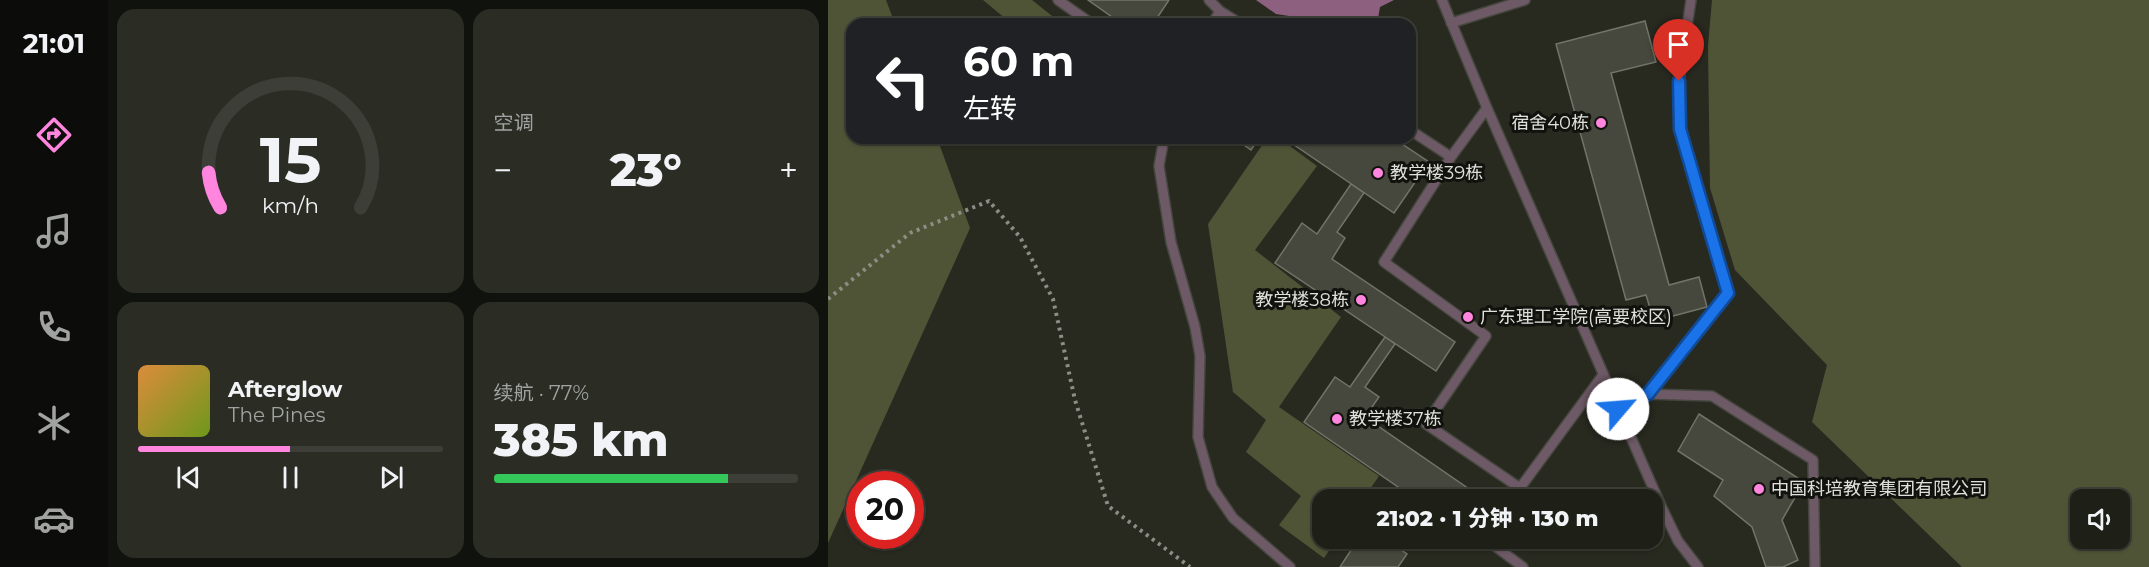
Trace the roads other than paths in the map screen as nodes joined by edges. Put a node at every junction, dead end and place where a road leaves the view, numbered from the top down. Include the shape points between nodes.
1 (1058, 0) edge
2 (1209, 0) edge
3 (1442, 0) edge
4 (1525, 0) edge
5 (1691, 0) edge
6 (1220, 11) junction
7 (1084, 18) edge
8 (1216, 18) edge
9 (1231, 18) edge
10 (1451, 23) junction
11 (1486, 108) junction
12 (1416, 134) edge
13 (1163, 144) edge
14 (1451, 156) junction
15 (1603, 375) junction
16 (1648, 394) junction
17 (1618, 409) junction
18 (1520, 488) joint
19 (1499, 549) edge
20 (1290, 567) edge
21 (1523, 567) edge
22 (1698, 567) edge
23 (1815, 567) edge

1 - 7 lane
2 - 6 lane
3 - 10 lane
4 - 10 lane
5 - 16 lane via 1679,81 1680,129 1728,293
6 - 8 lane
6 - 9 lane
10 - 11 lane
11 - 14 lane
11 - 15 lane
12 - 14 lane
13 - 20 lane via 1159,166 1171,242 1197,336 1198,437 1212,487 1233,518
14 - 18 lane via 1384,262 1486,336 1426,424
15 - 17 lane
15 - 18 lane
16 - 17 lane
16 - 23 lane via 1712,396 1813,460
17 - 22 lane via 1678,541
19 - 21 lane

